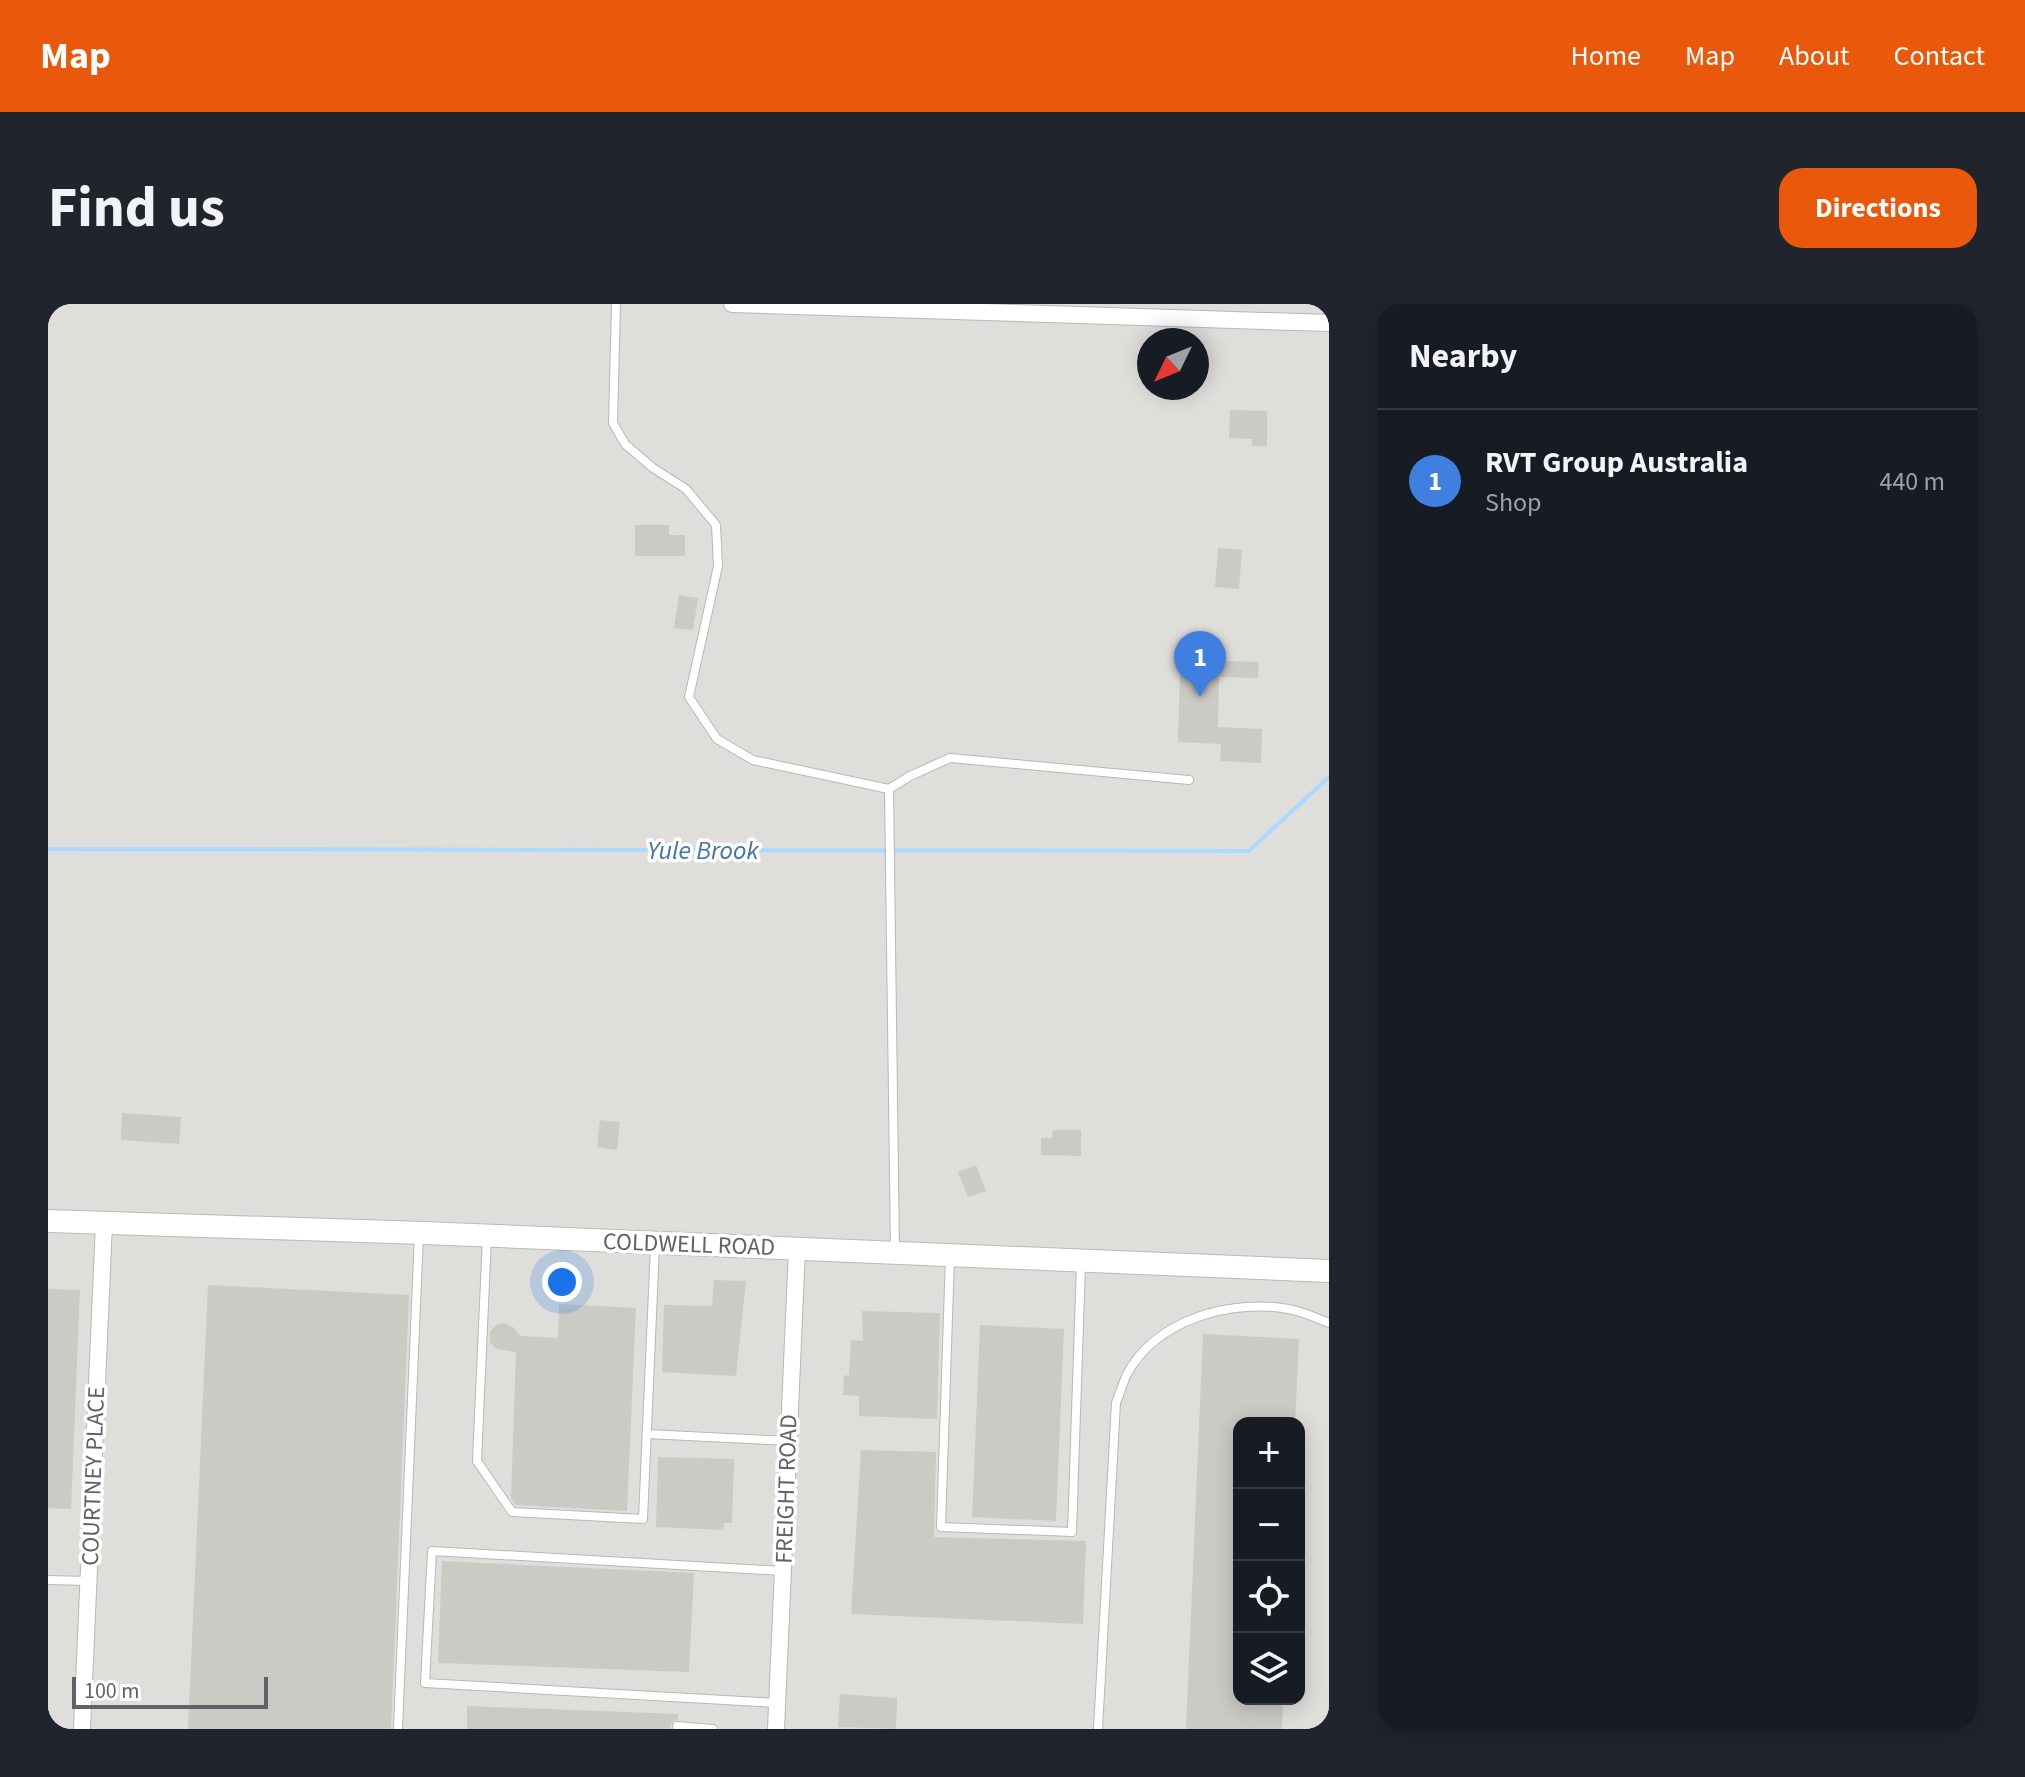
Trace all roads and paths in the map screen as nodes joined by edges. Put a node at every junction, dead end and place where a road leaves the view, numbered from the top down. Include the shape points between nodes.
1 (616, 304) edge
2 (732, 304) edge
3 (1329, 323) edge
4 (1189, 780) dead end
5 (889, 789) junction
6 (48, 1221) edge
7 (104, 1223) junction
8 (419, 1233) junction
9 (487, 1236) junction
10 (656, 1243) junction
11 (797, 1249) junction
12 (895, 1253) junction
13 (950, 1256) junction
14 (1081, 1261) junction
15 (1329, 1271) edge
16 (1329, 1323) edge
17 (647, 1434) junction
18 (789, 1441) junction
19 (783, 1571) junction
20 (48, 1580) edge
21 (89, 1581) junction
22 (777, 1703) junction
23 (677, 1726) dead end
24 (82, 1729) edge
25 (398, 1729) edge
26 (713, 1729) edge
27 (776, 1729) edge
28 (1098, 1729) edge

1 - 5 lane via 613,423 625,444 686,489 716,525 718,566 689,697 717,739 753,760
2 - 3 street
4 - 5 lane via 950,758
5 - 12 lane
6 - 7 street, COLDWELL ROAD
7 - 8 street, COLDWELL ROAD
7 - 21 street, COURTNEY PLACE
8 - 9 street, COLDWELL ROAD
8 - 25 lane
9 - 10 street, COLDWELL ROAD
9 - 17 lane via 477,1461 512,1512 643,1519
10 - 11 street, COLDWELL ROAD
10 - 17 lane
11 - 12 street, COLDWELL ROAD
11 - 18 street, FREIGHT ROAD
12 - 13 street, COLDWELL ROAD
13 - 14 street, COLDWELL ROAD
13 - 14 lane via 941,1527 1072,1532
14 - 15 street, COLDWELL ROAD
16 - 28 lane via 1290,1309 1245,1306 1200,1314 1151,1344 1128,1373 1116,1403
17 - 18 lane
18 - 19 street, FREIGHT ROAD
19 - 22 street, FREIGHT ROAD
19 - 22 lane via 432,1551 425,1683
20 - 21 lane
21 - 24 street, COURTNEY PLACE
22 - 27 street, FREIGHT ROAD
23 - 26 lane

